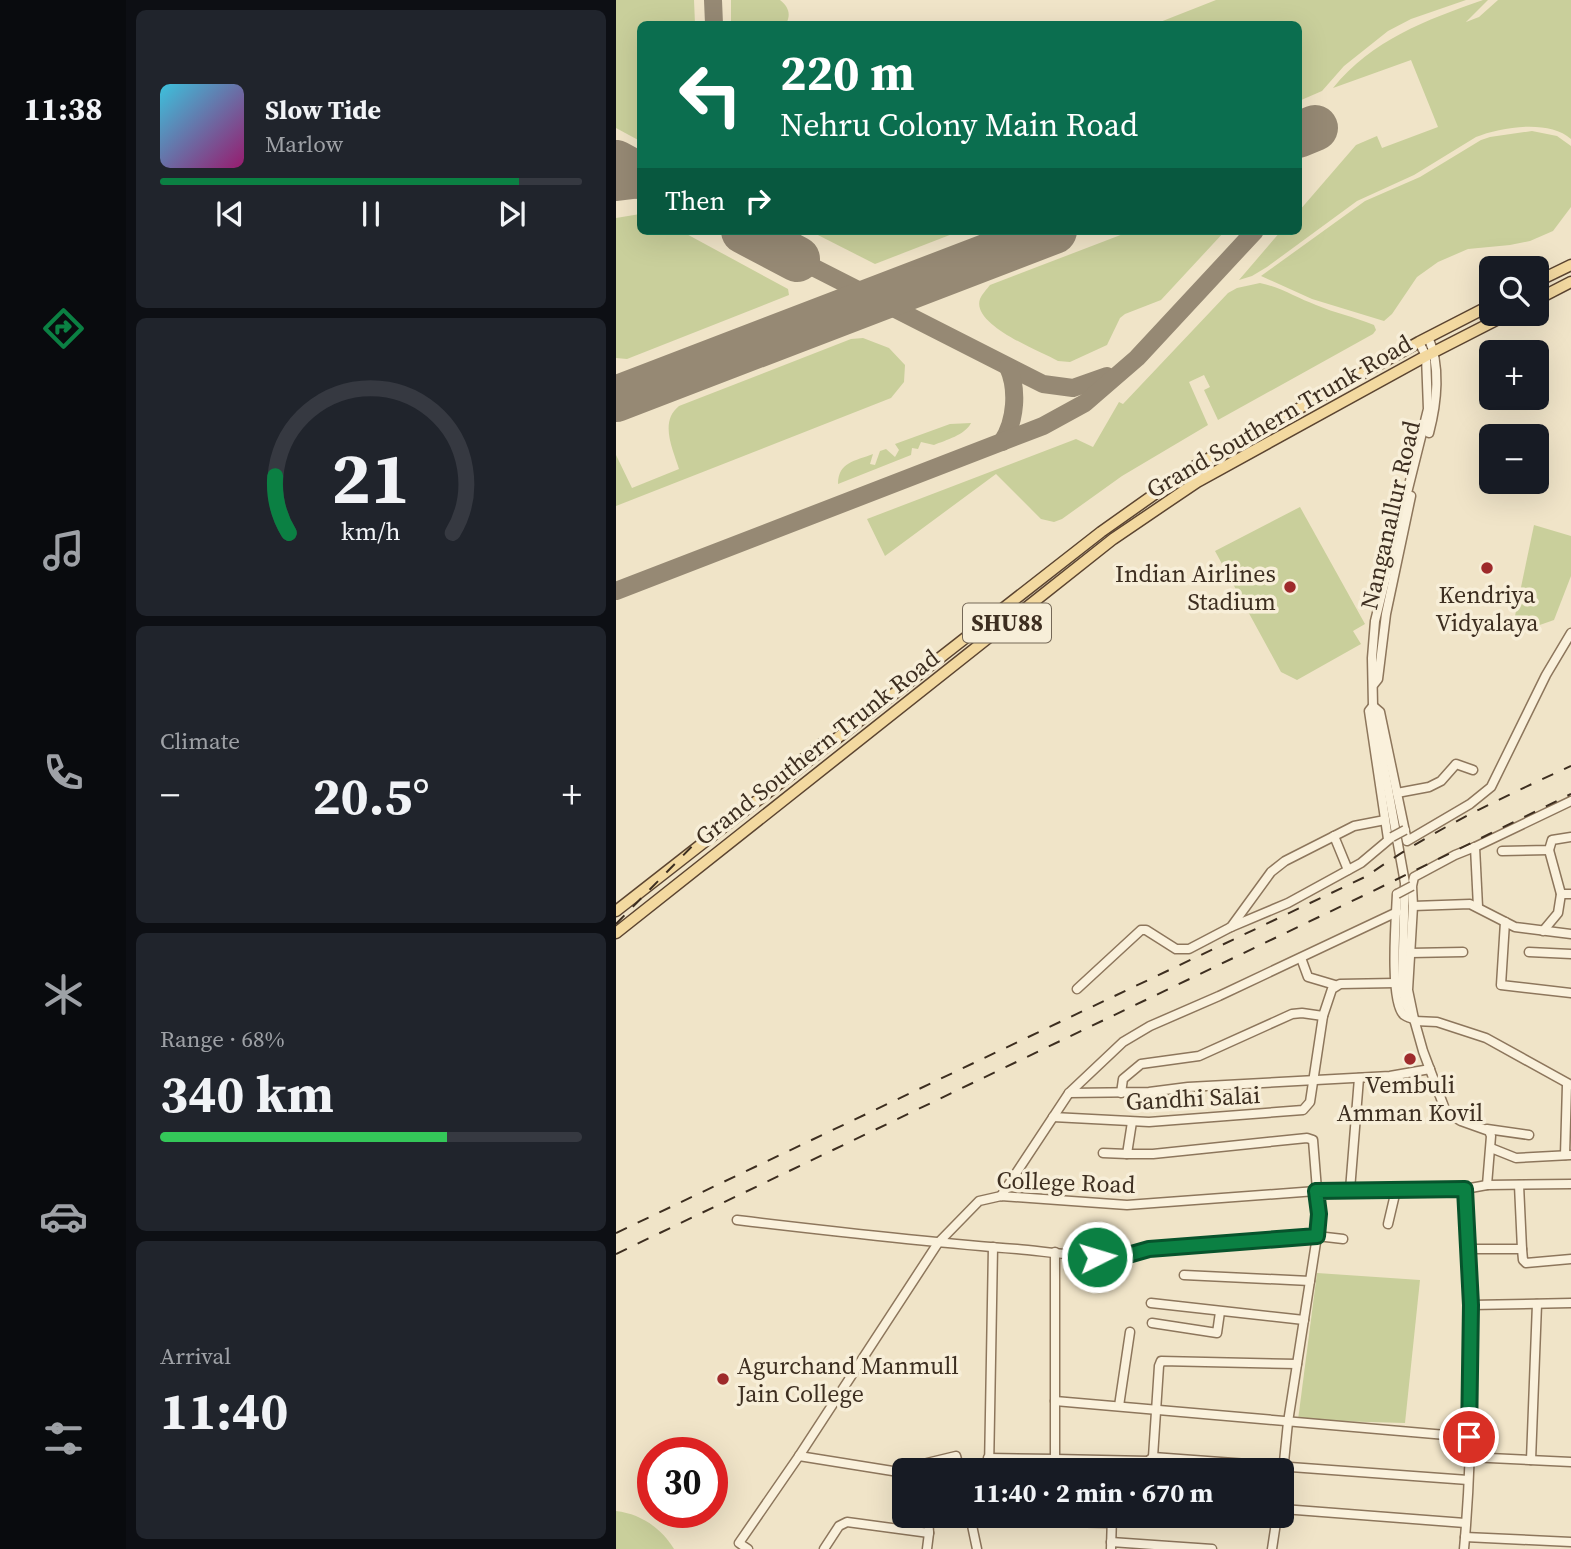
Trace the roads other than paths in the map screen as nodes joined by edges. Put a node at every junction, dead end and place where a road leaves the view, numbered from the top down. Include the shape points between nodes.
1 (1571, 265) edge
2 (1549, 276) edge
3 (1571, 282) edge
4 (1549, 293) edge
5 (1479, 311) edge
6 (1485, 326) edge
7 (1424, 339) junction
8 (1431, 354) junction
9 (1571, 634) edge
10 (1373, 706) junction
11 (1473, 770) dead end
12 (1397, 793) junction
13 (1571, 801) edge
14 (1385, 820) junction
15 (1405, 830) junction
16 (1334, 836) junction
17 (1571, 837) edge
18 (1390, 838) junction
19 (1475, 847) junction
20 (1502, 850) dead end
21 (1549, 850) junction
22 (1348, 870) junction
23 (1412, 886) junction
24 (1561, 894) junction
25 (1571, 894) edge
26 (1413, 906) junction
27 (1478, 906) junction
28 (616, 911) edge
29 (1396, 912) junction
30 (1505, 922) junction
31 (1231, 928) junction
32 (1543, 932) junction
33 (616, 933) edge
34 (1571, 934) edge
35 (1463, 952) dead end
36 (1529, 952) dead end
37 (1410, 953) junction
38 (1571, 954) edge
39 (1301, 958) junction
40 (1395, 983) junction
41 (1335, 985) junction
42 (1077, 989) dead end
43 (1571, 993) edge
44 (1323, 1016) junction
45 (1415, 1020) junction
46 (1430, 1069) junction
47 (1359, 1078) junction
48 (1314, 1081) junction
49 (1569, 1085) edge
50 (1069, 1093) junction
51 (1121, 1093) junction
52 (1053, 1117) junction
53 (1132, 1122) junction
54 (1487, 1130) junction
55 (1529, 1135) dead end
56 (1491, 1148) junction
57 (1103, 1153) dead end
58 (1128, 1154) junction
59 (1568, 1155) edge
60 (1571, 1184) edge
61 (1488, 1185) junction
62 (1519, 1185) junction
63 (1465, 1189) junction
64 (1350, 1190) junction
65 (1396, 1190) junction
66 (1316, 1191) junction
67 (1001, 1196) junction
68 (737, 1220) dead end
69 (1388, 1224) dead end
70 (1317, 1236) junction
71 (1343, 1239) dead end
72 (938, 1243) junction
73 (993, 1247) junction
74 (1468, 1249) junction
75 (1522, 1249) junction
76 (1055, 1252) junction
77 (1571, 1259) edge
78 (1184, 1275) dead end
79 (1310, 1281) junction
80 (1152, 1303) dead end
81 (1571, 1303) edge
82 (1537, 1304) junction
83 (1471, 1305) junction
84 (1220, 1312) junction
85 (1304, 1320) junction
86 (1152, 1323) dead end
87 (1130, 1332) dead end
88 (1297, 1364) junction
89 (1055, 1401) junction
90 (1119, 1406) junction
91 (1156, 1409) junction
92 (1288, 1422) junction
93 (1469, 1437) junction
94 (799, 1456) junction
95 (1469, 1457) junction
96 (988, 1458) edge
97 (1055, 1458) edge
98 (1150, 1458) edge
99 (1284, 1458) edge
100 (1531, 1460) junction
101 (1571, 1462) edge
102 (1294, 1469) edge
103 (892, 1471) edge
104 (1468, 1480) junction
105 (1294, 1510) edge
106 (1465, 1524) junction
107 (929, 1528) edge
108 (973, 1528) edge
109 (1275, 1528) edge
110 (929, 1533) junction
111 (1465, 1537) junction
112 (1571, 1542) edge
113 (1111, 1545) edge
114 (1532, 1545) edge
115 (748, 1549) edge
116 (824, 1549) edge
117 (927, 1549) edge
118 (977, 1549) edge
119 (1212, 1549) edge
120 (1272, 1549) edge
121 (1464, 1549) edge

1 - 2 main road
3 - 4 main road
5 - 7 main road, Grand Southern Trunk Road / SHU88
6 - 8 main road, Grand Southern Trunk Road / SHU88
7 - 8 street
7 - 28 main road, Grand Southern Trunk Road / SHU88 via 1189,469
8 - 10 street, Nanganallur Road via 1433,418 1375,621
8 - 33 main road, Grand Southern Trunk Road / SHU88 via 1197,482 1113,539
9 - 15 street via 1491,787 1407,841
10 - 12 street via 1380,712
10 - 14 street via 1369,711
10 - 45 street, Nanganallur Road via 1405,883 1403,994
11 - 12 street via 1457,764 1429,787
12 - 15 street
13 - 19 street
14 - 16 street via 1354,826
14 - 18 street
15 - 18 street, bridge
16 - 22 street
16 - 31 street via 1277,867
17 - 21 street via 1552,840
18 - 22 street
19 - 23 street via 1414,877
19 - 27 street
20 - 21 street
21 - 24 street
22 - 31 street
23 - 26 street
23 - 29 street, bridge via 1397,894
24 - 25 street
24 - 32 street via 1558,913
26 - 27 street
26 - 37 street
27 - 30 street
29 - 39 street
29 - 40 street
30 - 32 street
30 - 43 street via 1501,985
31 - 42 street via 1180,951 1141,930
32 - 34 street
35 - 37 street
36 - 38 street
37 - 45 street via 1408,990
39 - 41 street via 1308,977
39 - 50 street via 1132,1036
40 - 41 street
40 - 45 street via 1401,1012
41 - 44 street
44 - 48 street
44 - 51 street via 1292,1014 1199,1056 1142,1064 1123,1079
45 - 46 street
45 - 49 street via 1486,1038
46 - 47 street, Gandhi Salai
46 - 54 street via 1446,1112
47 - 48 street, Gandhi Salai
47 - 64 street
48 - 51 street, Gandhi Salai
48 - 53 street, Gandhi Salai via 1310,1102 1303,1110
49 - 59 street
50 - 51 street, Gandhi Salai
50 - 52 street
52 - 53 street, Gandhi Salai
52 - 67 street
53 - 58 street
54 - 55 street
54 - 56 street
56 - 59 street via 1519,1158
56 - 61 street
57 - 58 street
58 - 66 street via 1311,1138
60 - 62 street, College Road
61 - 62 street, College Road
61 - 63 street, College Road
62 - 75 street
63 - 65 street, College Road
63 - 74 street
64 - 65 street, College Road
64 - 66 street, College Road
65 - 69 street
66 - 67 street, College Road via 1127,1205
66 - 70 street
67 - 72 street, College Road via 973,1205
68 - 72 street
70 - 71 street
70 - 76 street via 1149,1249 1118,1256
70 - 79 street
72 - 73 street
72 - 94 street, College Road
73 - 76 street
73 - 96 street
74 - 75 street
74 - 83 street
75 - 77 street via 1527,1263
76 - 89 street
78 - 79 street
79 - 85 street
80 - 84 street
81 - 82 street
82 - 83 street
82 - 100 street
83 - 93 street
84 - 85 street
84 - 86 street via 1217,1332
85 - 88 street
87 - 90 street
88 - 91 street via 1161,1361
88 - 92 street
89 - 90 street
89 - 97 street
90 - 91 street
91 - 92 street
91 - 98 street
92 - 93 street
92 - 99 street
93 - 95 street
94 - 103 street
94 - 115 street, College Road via 739,1543
95 - 100 street
95 - 104 street
100 - 101 street
102 - 104 street
104 - 106 street
105 - 106 street
106 - 111 street
107 - 110 street
108 - 118 street
109 - 120 street
110 - 116 street via 848,1522 839,1526
110 - 117 street
111 - 114 street
111 - 121 street
112 - 114 street
113 - 119 street

